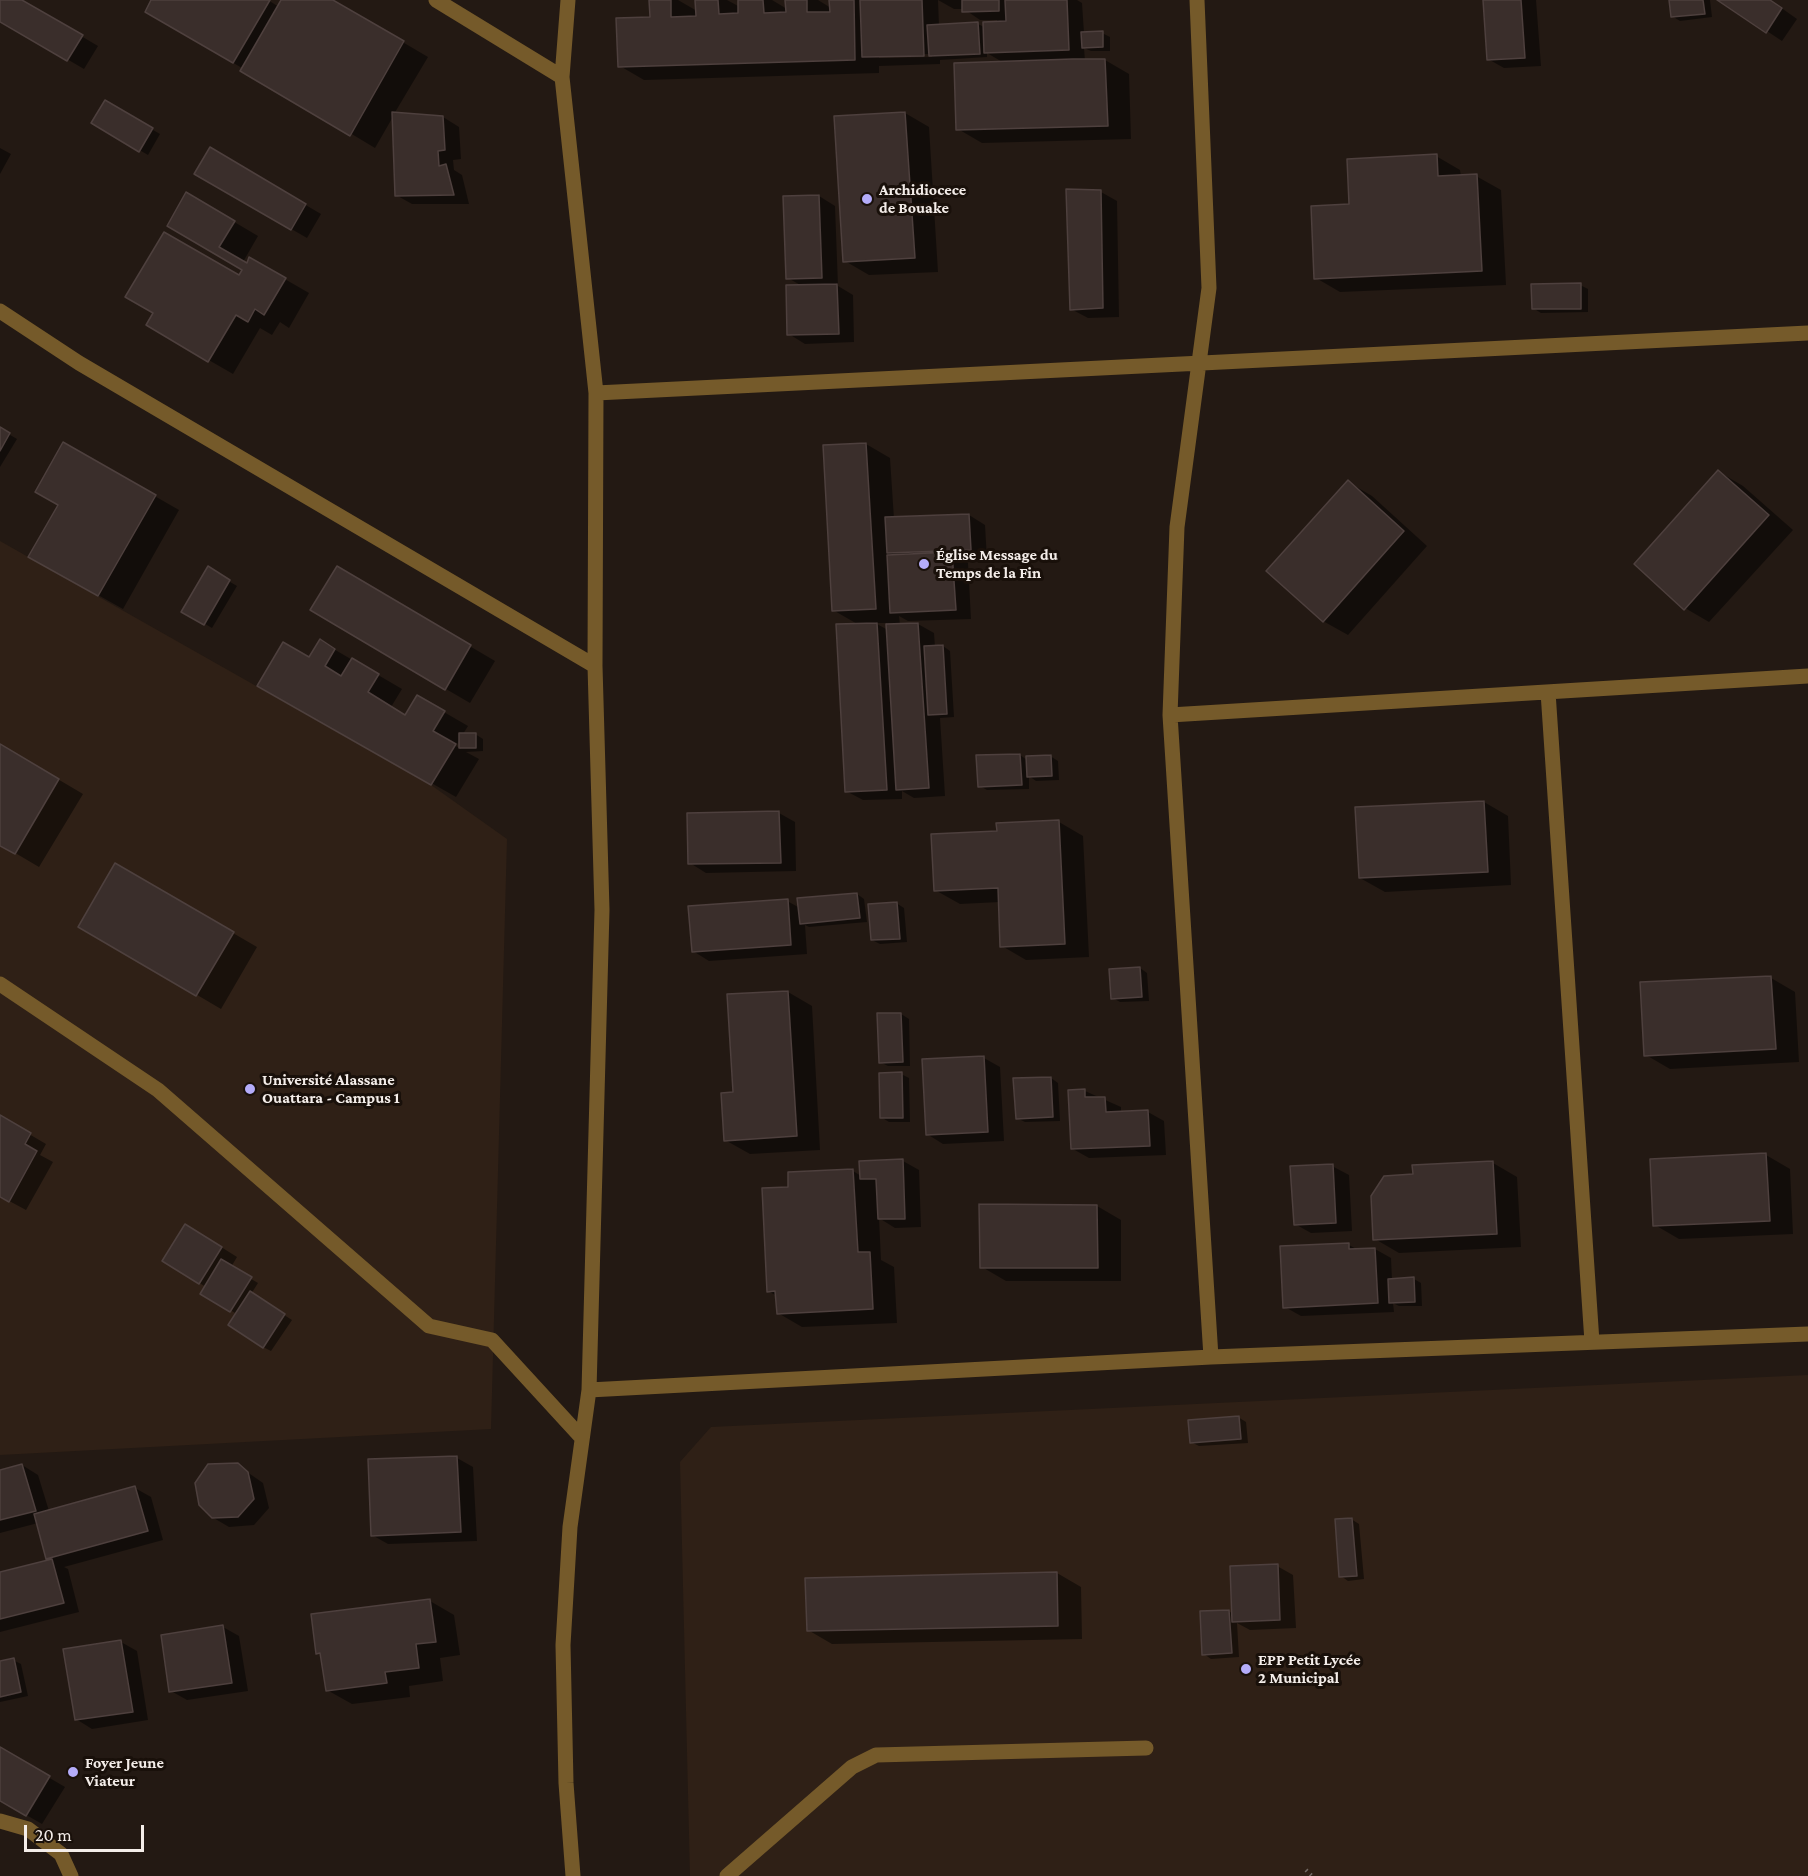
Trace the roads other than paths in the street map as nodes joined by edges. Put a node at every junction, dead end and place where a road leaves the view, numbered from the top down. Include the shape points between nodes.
1 (436, 0) edge
2 (568, 0) edge
3 (1197, 0) edge
4 (562, 76) junction
5 (0, 311) edge
6 (1808, 333) edge
7 (1199, 363) junction
8 (596, 393) junction
9 (595, 666) junction
10 (1808, 676) edge
11 (1548, 692) junction
12 (1170, 715) junction
13 (0, 984) edge
14 (1808, 1334) edge
15 (1592, 1342) junction
16 (1211, 1357) junction
17 (589, 1390) junction
18 (581, 1437) junction
19 (1146, 1748) dead end
20 (0, 1821) edge
21 (70, 1876) edge
22 (573, 1876) edge
23 (727, 1876) edge

1 - 4 street
2 - 4 street
3 - 7 street via 1209,288
4 - 8 street
5 - 9 street via 79,363
6 - 7 street
7 - 8 street
7 - 12 street via 1177,527
8 - 9 street
9 - 17 street via 602,910
10 - 11 street
11 - 12 street
11 - 15 street
12 - 16 street
13 - 18 street via 158,1090 429,1326 492,1340
14 - 15 street
15 - 16 street
16 - 17 street
17 - 18 street
18 - 22 street via 570,1527 563,1645
19 - 23 street via 876,1755 852,1767
20 - 21 street via 28,1829 61,1854

